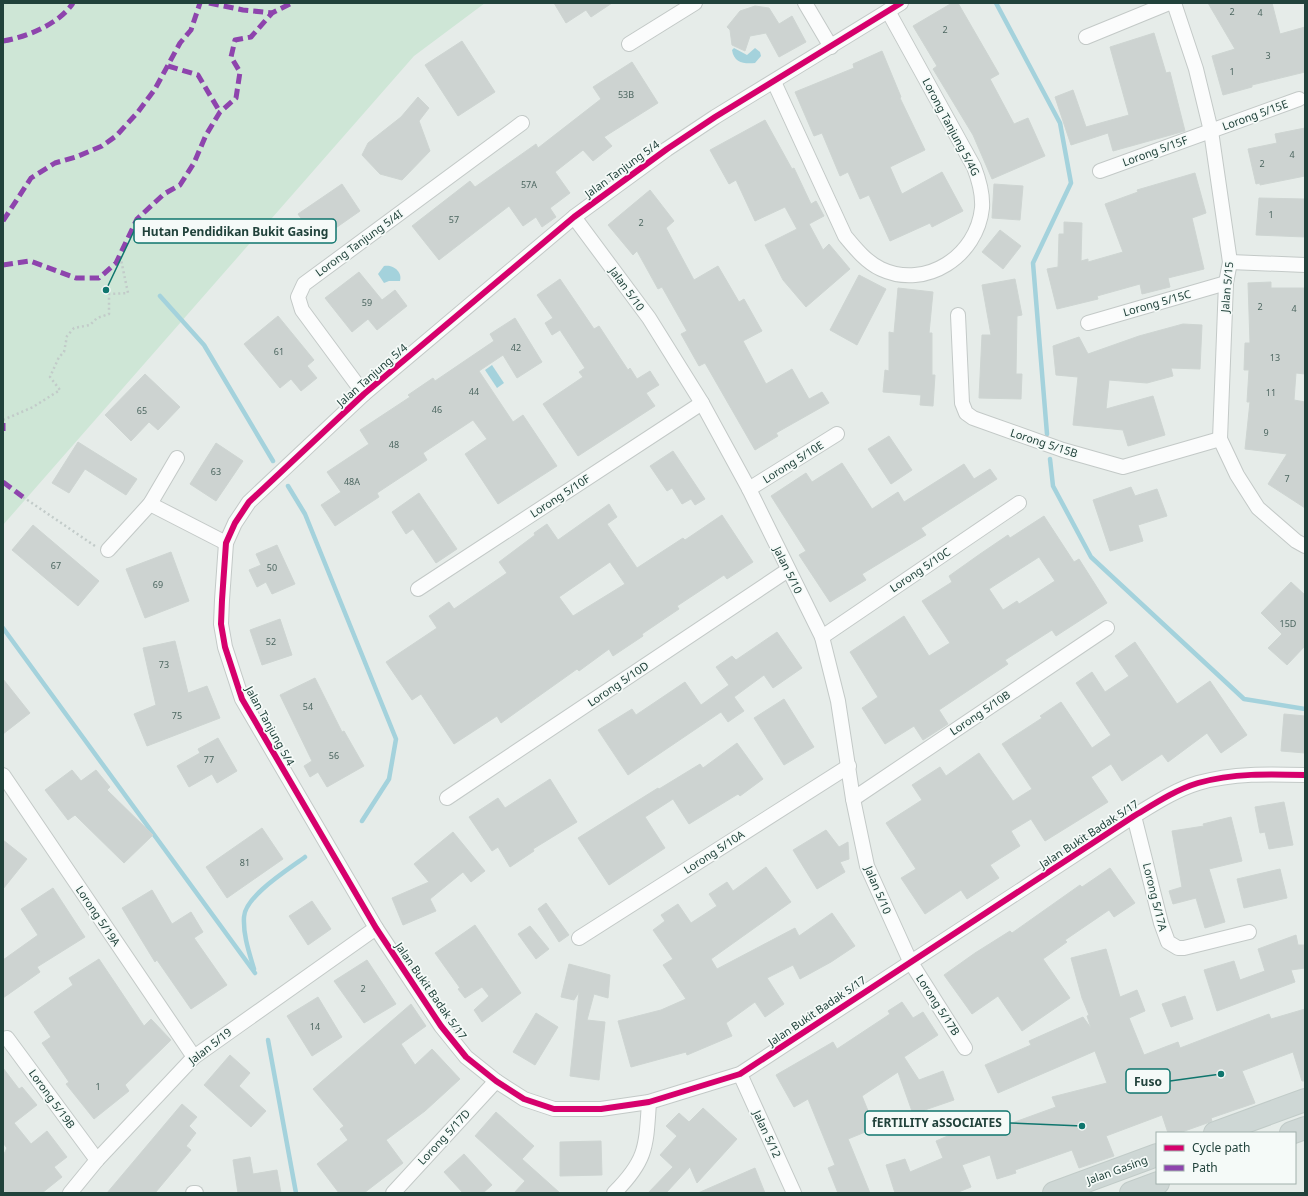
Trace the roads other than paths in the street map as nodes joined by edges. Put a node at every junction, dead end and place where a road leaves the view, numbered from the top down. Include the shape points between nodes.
1 (696, 3) edge
2 (805, 3) edge
3 (901, 3) edge
4 (1169, 3) edge
5 (1174, 3) edge
6 (888, 11) junction
7 (1086, 38) dead end
8 (629, 44) dead end
9 (831, 47) junction
10 (774, 82) junction
11 (1299, 99) dead end
12 (522, 123) dead end
13 (1210, 131) junction
14 (1100, 171) dead end
15 (574, 217) junction
16 (1230, 262) junction
17 (1305, 265) edge
18 (1226, 283) junction
19 (958, 315) dead end
20 (1088, 323) dead end
21 (364, 394) junction
22 (702, 403) junction
23 (837, 434) dead end
24 (1220, 439) junction
25 (177, 458) dead end
26 (749, 489) junction
27 (1019, 503) dead end
28 (150, 504) junction
29 (226, 543) junction
30 (1305, 546) edge
31 (108, 550) road end
32 (788, 570) junction
33 (418, 589) dead end
34 (1107, 628) dead end
35 (822, 636) junction
36 (849, 766) junction
37 (3, 775) edge
38 (1305, 775) edge
39 (447, 798) dead end
40 (853, 799) junction
41 (1134, 816) junction
42 (376, 928) junction
43 (1249, 932) dead end
44 (579, 938) dead end
45 (910, 961) junction
46 (7, 1038) dead end
47 (965, 1048) dead end
48 (194, 1057) junction
49 (740, 1074) junction
50 (496, 1081) junction
51 (1305, 1100) edge
52 (649, 1102) junction
53 (1305, 1128) edge
54 (1218, 1132) edge
55 (1294, 1132) edge
56 (1156, 1155) edge
57 (97, 1160) junction
58 (1156, 1184) edge
59 (70, 1193) edge
60 (193, 1193) edge
61 (196, 1193) edge
62 (393, 1193) edge
63 (614, 1193) edge
64 (794, 1193) edge
65 (1054, 1193) edge
66 (1131, 1193) edge

1 - 8 street
2 - 9 street
3 - 6 street, Jalan Tanjung 5/4
4 - 7 street
5 - 13 street, Jalan 5/15 via 1196,69
6 - 9 street, Jalan Tanjung 5/4
6 - 10 street, Lorong Tanjung 5/4G via 974,167 979,181 982,208 972,241 949,262 922,275 902,274 881,269 861,254 845,236
9 - 10 street, Jalan Tanjung 5/4
10 - 15 street, Jalan Tanjung 5/4 via 667,149
11 - 13 street, Lorong 5/15E
12 - 21 street, Lorong Tanjung 5/4I via 304,284 298,297 302,310
13 - 14 street, Lorong 5/15F
13 - 16 street, Jalan 5/15
15 - 21 street, Jalan Tanjung 5/4
15 - 22 street, Jalan 5/10 via 649,318
16 - 17 street
16 - 18 street, Jalan 5/15
18 - 20 street, Lorong 5/15C
18 - 24 street, Jalan 5/15
19 - 24 street, Lorong 5/15B via 962,403 966,413 973,418 1063,450 1122,467
21 - 29 street, Jalan Tanjung 5/4 via 250,502 235,523
22 - 26 street, Jalan 5/10
22 - 33 street, Lorong 5/10F
23 - 26 street, Lorong 5/10E
24 - 30 street, Jalan 5/15 via 1237,475 1258,508
25 - 28 street
26 - 32 street, Jalan 5/10
27 - 35 street, Lorong 5/10C
28 - 29 street
28 - 31 street
29 - 42 street, Jalan Tanjung 5/4 via 221,624 224,647 242,699
32 - 35 street, Jalan 5/10
32 - 39 street, Lorong 5/10D
34 - 40 street, Lorong 5/10B
35 - 36 street, Jalan 5/10 via 838,701
36 - 40 street, Jalan 5/10
36 - 44 street, Lorong 5/10A
37 - 48 street, Lorong 5/19A
38 - 41 street, Jalan Bukit Badak 5/17 via 1259,773 1197,783
40 - 45 street, Jalan 5/10 via 867,866
41 - 43 street, Lorong 5/17A via 1168,942 1178,948 1184,948
41 - 45 street, Jalan Bukit Badak 5/17
42 - 48 street, Jalan 5/19
42 - 50 street, Jalan Bukit Badak 5/17 via 441,1026 466,1057
45 - 47 street, Lorong 5/17B
45 - 49 street, Jalan Bukit Badak 5/17
46 - 57 street, Lorong 5/19B
48 - 57 street, Jalan 5/19
49 - 52 street, Jalan Bukit Badak 5/17
49 - 64 street, Jalan 5/12
50 - 52 street, Jalan Bukit Badak 5/17 via 524,1099 554,1109 601,1109
50 - 62 street, Lorong 5/17D
51 - 54 main road
52 - 63 street via 642,1158 630,1177
53 - 55 main road
56 - 65 main road, Jalan Gasing
57 - 59 street, Jalan 5/19
58 - 66 main road
60 - 61 street

